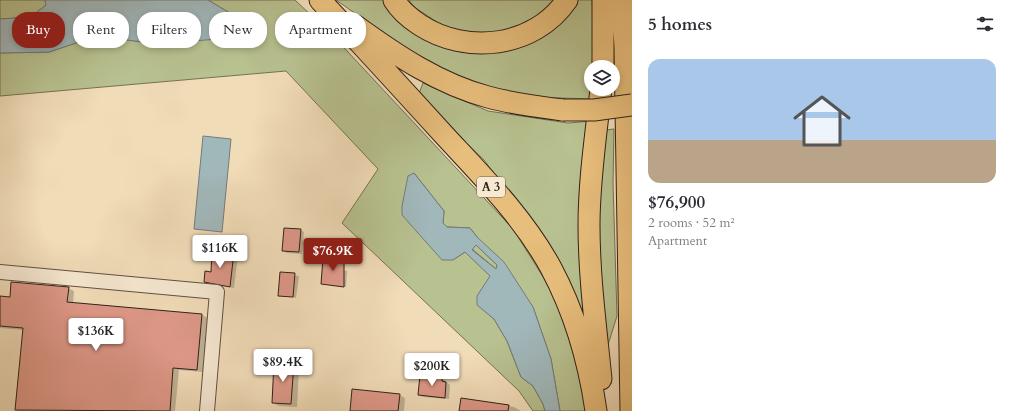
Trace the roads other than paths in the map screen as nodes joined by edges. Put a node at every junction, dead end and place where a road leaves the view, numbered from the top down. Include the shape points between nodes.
1 (320, 0) edge
2 (394, 0) edge
3 (567, 0) edge
4 (603, 0) edge
5 (622, 0) edge
6 (603, 60) edge
7 (600, 96) edge
8 (632, 105) edge
9 (0, 272) edge
10 (207, 411) edge
11 (596, 411) edge
12 (604, 411) edge
13 (631, 411) edge

1 - 8 highway, A 3, bridge via 386,48 416,66 487,97 564,110 594,110
1 - 11 highway, A 3 via 474,167 525,227 551,268 570,309 583,350
2 - 3 highway via 412,20 434,34 454,41 479,44 500,42 525,34 550,19
4 - 6 highway
5 - 13 highway
7 - 12 highway via 589,224 590,265
9 - 10 lane via 218,292

